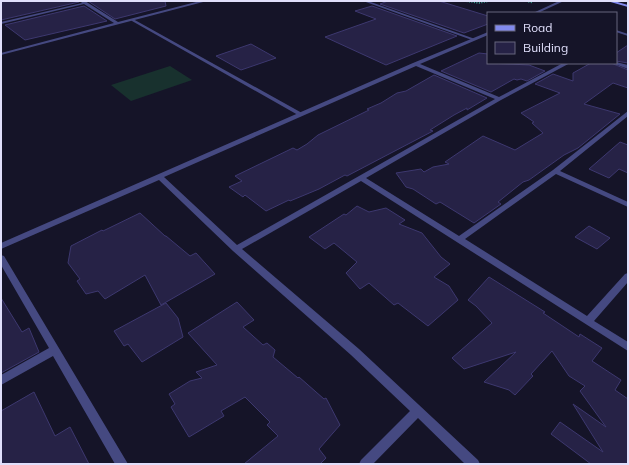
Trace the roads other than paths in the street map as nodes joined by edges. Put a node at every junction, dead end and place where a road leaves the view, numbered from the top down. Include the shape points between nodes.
1 (205, 1) edge
2 (365, 1) edge
3 (562, 1) edge
4 (609, 1) edge
5 (83, 2) edge
6 (181, 4) dead end
7 (186, 6) junction
8 (628, 6) edge
9 (543, 10) junction
10 (548, 11) dead end
11 (538, 12) edge
12 (1, 18) edge
13 (133, 20) junction
14 (4, 23) edge
15 (118, 24) junction
16 (487, 33) edge
17 (617, 33) edge
18 (628, 35) edge
19 (473, 39) junction
20 (1, 54) edge
21 (415, 64) junction
22 (565, 64) edge
23 (617, 64) edge
24 (628, 67) edge
25 (499, 99) junction
26 (628, 113) edge
27 (300, 114) junction
28 (555, 170) junction
29 (159, 176) junction
30 (362, 178) junction
31 (628, 205) edge
32 (460, 239) junction
33 (1, 246) edge
34 (236, 249) junction
35 (1, 258) edge
36 (628, 276) edge
37 (588, 321) junction
38 (628, 347) edge
39 (55, 350) junction
40 (1, 380) edge
41 (417, 411) junction
42 (122, 464) edge
43 (365, 464) edge
44 (474, 464) edge

1 - 7 street
2 - 19 lane
3 - 9 street
4 - 8 main road
5 - 14 street
5 - 15 street
6 - 7 street
7 - 13 street
9 - 10 street
9 - 11 street
12 - 14 street
13 - 15 street
13 - 27 lane
15 - 20 street
16 - 19 street
17 - 18 street
19 - 21 street
21 - 25 street
21 - 27 street
22 - 25 street
23 - 24 street
25 - 30 street
26 - 28 street
27 - 29 street
28 - 31 street
28 - 32 street
29 - 33 street
29 - 34 street
30 - 32 street
30 - 34 street
32 - 37 street
34 - 41 street via 355,352
35 - 39 street
36 - 37 street
37 - 38 street
39 - 40 street
39 - 42 street
41 - 43 street
41 - 44 street

